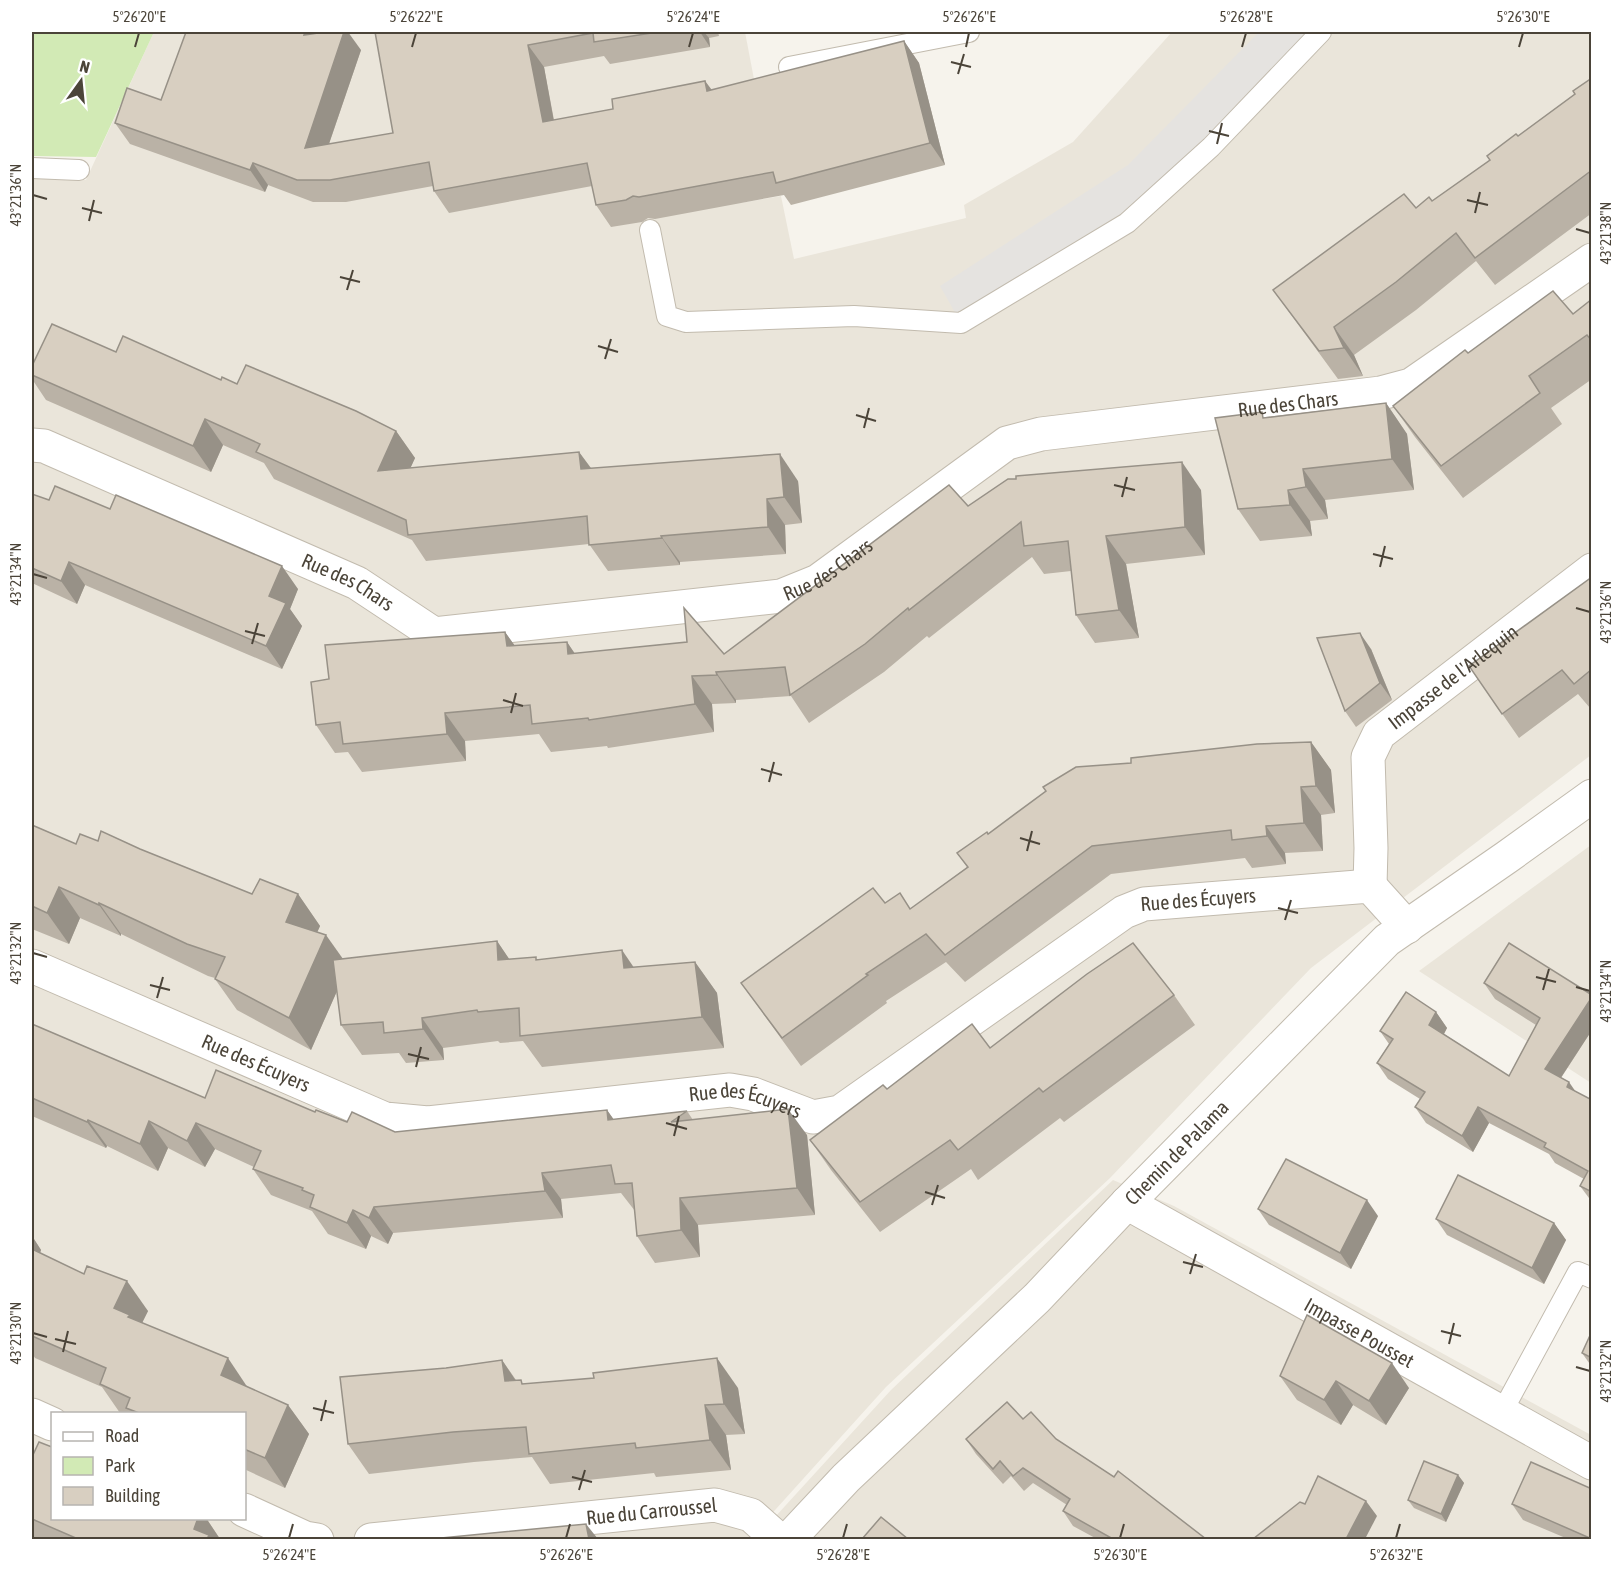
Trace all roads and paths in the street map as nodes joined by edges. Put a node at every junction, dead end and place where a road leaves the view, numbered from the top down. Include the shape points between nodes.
1 (969, 32) edge
2 (1321, 32) edge
3 (789, 67) dead end
4 (32, 168) edge
5 (79, 170) dead end
6 (650, 230) dead end
7 (1592, 260) edge
8 (32, 445) edge
9 (1592, 570) edge
10 (1592, 796) edge
11 (1370, 886) junction
12 (1407, 927) junction
13 (32, 966) edge
14 (1127, 1203) junction
15 (1592, 1278) edge
16 (1502, 1412) junction
17 (32, 1415) edge
18 (51, 1424) edge
19 (1592, 1463) edge
20 (246, 1511) edge
21 (317, 1539) edge
22 (371, 1539) edge
23 (779, 1539) edge
24 (788, 1539) edge

1 - 3 lane
2 - 6 lane via 1211,147 1127,223 961,323 854,316 686,322 667,316
4 - 5 lane
7 - 8 street, Rue des Chars via 1411,385 1381,393 1041,434 1007,443 818,581 782,596 434,634 357,583 44,446
9 - 11 street, Impasse de l'Arlequin via 1379,734 1368,757
10 - 12 street, Chemin de Palama
11 - 12 street
11 - 13 street, Rue des Écuyers via 1144,904 1124,912 840,1112 813,1117 753,1094 730,1090 428,1123 385,1119
12 - 14 street, Chemin de Palama via 1379,948
14 - 16 street, Impasse Pousset
14 - 24 street, Chemin de Palama via 1037,1298 846,1478
15 - 16 lane via 1578,1272
16 - 19 street, Impasse Pousset
17 - 18 street
20 - 21 street via 305,1538
22 - 23 street, Rue du Carroussel via 715,1505 751,1515

